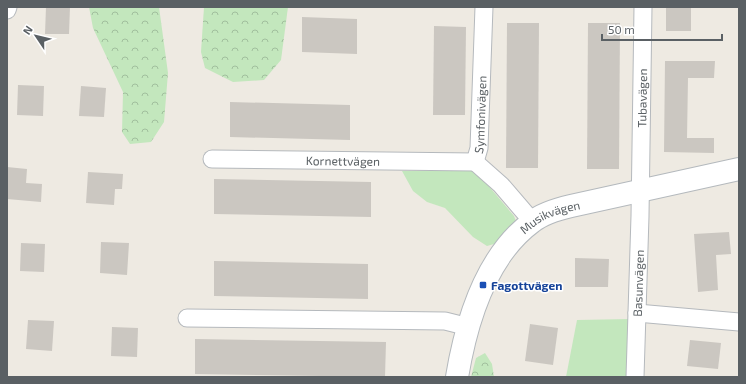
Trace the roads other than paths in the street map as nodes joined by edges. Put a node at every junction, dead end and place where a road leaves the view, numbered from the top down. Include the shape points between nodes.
1 (8, 7) edge
2 (484, 7) edge
3 (643, 7) edge
4 (7, 10) edge
5 (212, 159) dead end
6 (474, 162) junction
7 (739, 169) edge
8 (639, 190) junction
9 (532, 221) junction
10 (637, 313) junction
11 (187, 318) dead end
12 (739, 322) edge
13 (469, 327) junction
14 (457, 377) edge
15 (635, 377) edge

1 - 4 street
2 - 6 street, Symfonivägen via 479,148
3 - 8 street, Tubavägen
5 - 6 street, Kornettvägen
6 - 9 street, Symfonivägen via 501,185
7 - 8 street, Musikvägen
8 - 9 street, Musikvägen via 551,211
8 - 10 street, Basunvägen
9 - 13 street, Musikvägen via 512,242 483,285
10 - 12 street
10 - 15 street, Basunvägen
11 - 13 street via 445,321
13 - 14 street, Musikvägen

